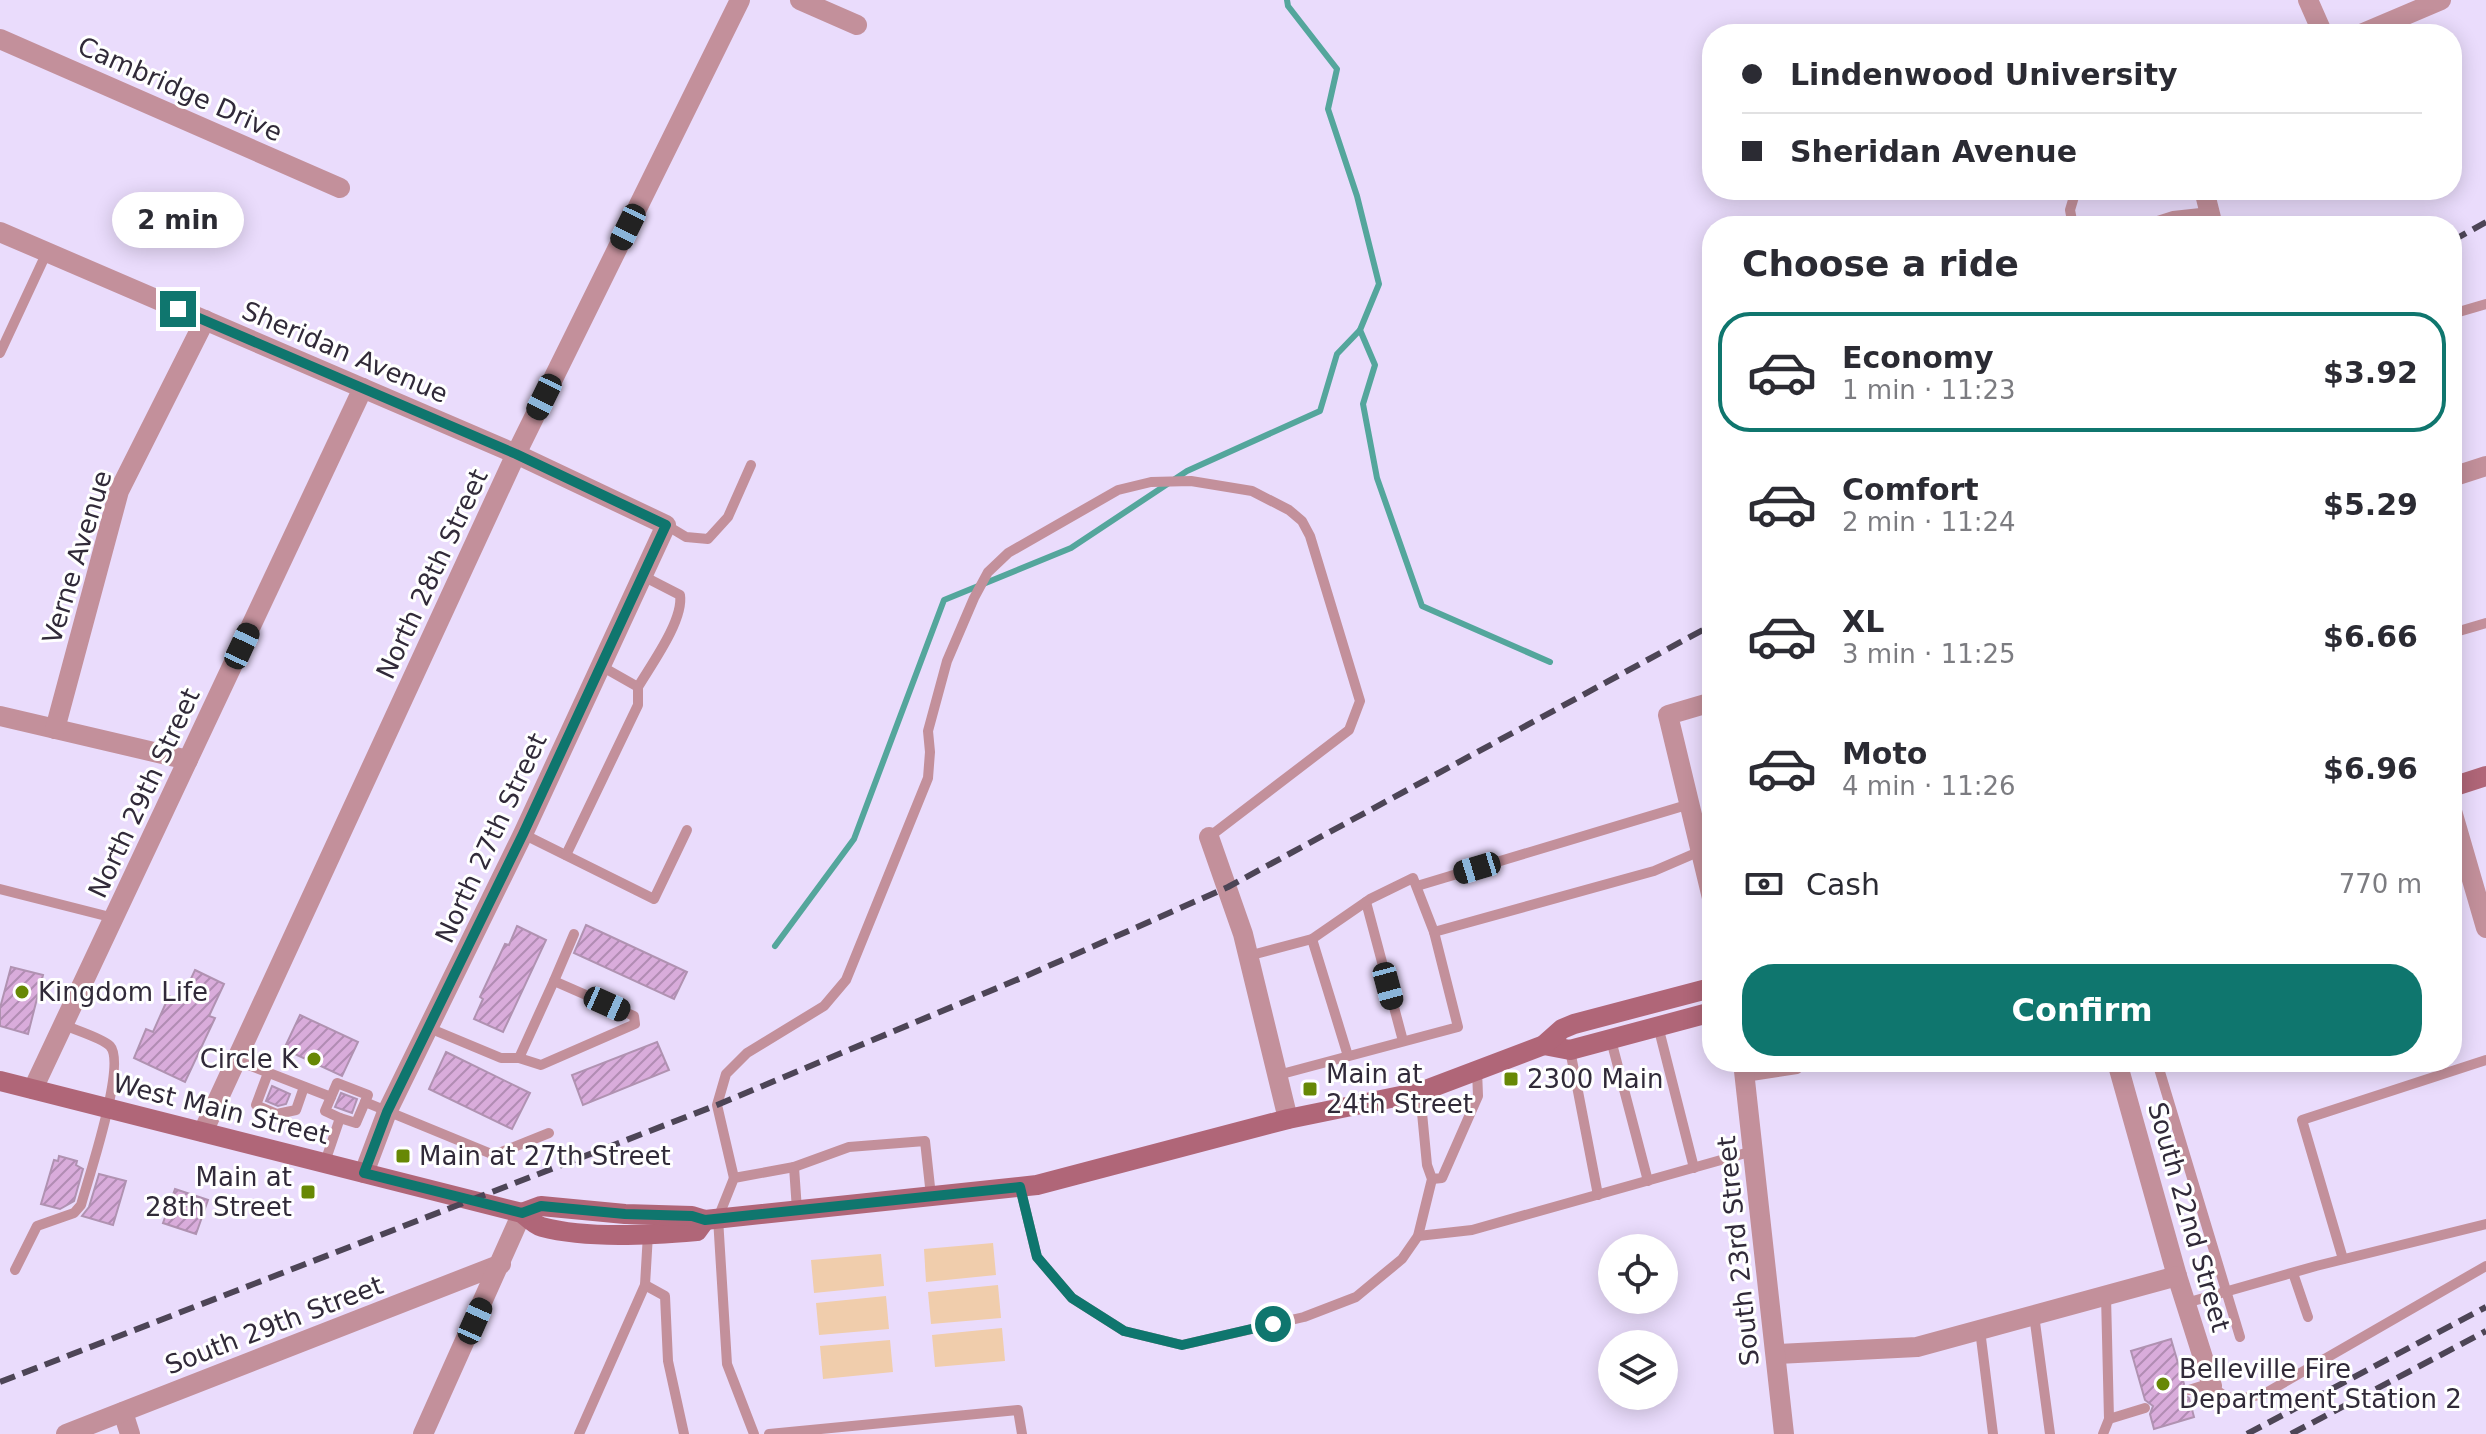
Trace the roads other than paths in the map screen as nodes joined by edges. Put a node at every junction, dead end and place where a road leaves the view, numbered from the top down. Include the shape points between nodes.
1 (740, 0) edge
2 (800, 0) edge
3 (2308, 0) edge
4 (2441, 0) edge
5 (2319, 24) edge
6 (2385, 24) edge
7 (857, 25) dead end
8 (0, 39) edge
9 (340, 188) dead end
10 (0, 232) edge
11 (47, 252) junction
12 (2486, 304) edge
13 (2462, 311) edge
14 (205, 320) junction
15 (0, 353) edge
16 (363, 388) junction
17 (516, 454) junction
18 (751, 465) dead end
19 (2486, 466) edge
20 (2462, 474) edge
21 (666, 525) junction
22 (643, 576) junction
23 (2486, 623) edge
24 (2462, 630) edge
25 (601, 666) junction
26 (638, 687) junction
27 (1702, 705) edge
28 (0, 716) edge
29 (55, 729) junction
30 (188, 760) junction
31 (2486, 776) edge
32 (2462, 784) edge
33 (1690, 804) junction
34 (687, 830) dead end
35 (523, 834) junction
36 (1209, 837) joint
37 (1702, 837) edge
38 (2462, 844) edge
39 (1702, 850) edge
40 (566, 855) junction
41 (1417, 886) junction
42 (0, 889) edge
43 (1366, 902) junction
44 (114, 918) junction
45 (2485, 921) edge
46 (1434, 932) junction
47 (574, 934) dead end
48 (1312, 939) junction
49 (1248, 956) junction
50 (554, 981) junction
51 (1702, 990) edge
52 (1702, 1015) edge
53 (64, 1025) junction
54 (1658, 1026) junction
55 (429, 1028) junction
56 (1611, 1040) junction
57 (1403, 1041) junction
58 (1544, 1045) junction
59 (1570, 1050) junction
60 (1348, 1056) junction
61 (519, 1058) junction
62 (236, 1060) junction
63 (2486, 1060) edge
64 (2462, 1068) edge
65 (1477, 1070) junction
66 (1744, 1072) edge
67 (2120, 1072) edge
68 (2160, 1072) edge
69 (2449, 1072) edge
70 (268, 1073) junction
71 (1278, 1075) junction
72 (0, 1081) edge
73 (304, 1087) junction
74 (33, 1089) junction
75 (1420, 1092) junction
76 (331, 1097) junction
77 (365, 1102) junction
78 (108, 1108) junction
79 (387, 1112) junction
80 (340, 1118) junction
81 (1288, 1119) junction
82 (203, 1132) junction
83 (549, 1133) dead end
84 (1753, 1151) junction
85 (325, 1162) junction
86 (794, 1167) junction
87 (1694, 1168) junction
88 (364, 1173) junction
89 (734, 1178) junction
90 (1432, 1179) junction
91 (1648, 1181) junction
92 (1020, 1187) junction
93 (1598, 1195) junction
94 (931, 1196) junction
95 (797, 1210) junction
96 (522, 1213) junction
97 (711, 1219) junction
98 (2486, 1224) edge
99 (648, 1234) junction
100 (1418, 1236) junction
101 (2343, 1259) junction
102 (501, 1264) junction
103 (2486, 1266) edge
104 (15, 1270) dead end
105 (2293, 1273) junction
106 (2177, 1276) junction
107 (645, 1285) junction
108 (2227, 1291) junction
109 (2106, 1296) junction
110 (2186, 1303) junction
111 (2034, 1315) junction
112 (2308, 1317) dead end
113 (1980, 1330) junction
114 (2240, 1337) dead end
115 (1776, 1354) junction
116 (2211, 1384) junction
117 (2189, 1390) dead end
118 (2145, 1408) dead end
119 (123, 1412) junction
120 (2109, 1419) junction
121 (66, 1434) edge
122 (130, 1434) edge
123 (423, 1434) edge
124 (579, 1434) edge
125 (684, 1434) edge
126 (754, 1434) edge
127 (769, 1434) edge
128 (1022, 1434) edge
129 (1784, 1434) edge
130 (1993, 1434) edge
131 (2050, 1434) edge
132 (2103, 1434) edge

1 - 17 street, North 28th Street
2 - 7 street
3 - 5 street
4 - 6 street
8 - 9 street, Cambridge Drive
10 - 11 street, Sheridan Avenue
11 - 14 street, Sheridan Avenue
11 - 15 lane
12 - 13 lane
14 - 16 street, Sheridan Avenue
14 - 29 street, Verne Avenue via 119,491
16 - 17 street, Sheridan Avenue
16 - 30 street, North 29th Street
17 - 21 street, Sheridan Avenue
17 - 62 street, North 28th Street
18 - 21 lane via 728,517 708,539 686,537
19 - 20 street
21 - 22 street, North 27th Street
22 - 25 street, North 27th Street
22 - 26 lane via 680,595 681,605
23 - 24 lane
25 - 26 lane
25 - 35 street, North 27th Street
26 - 40 lane via 638,705
27 - 33 street via 1668,715
28 - 29 street
29 - 30 street
30 - 44 street, North 29th Street
31 - 32 main road
33 - 37 street
33 - 41 lane
34 - 40 lane via 654,899
35 - 40 lane
35 - 55 street, North 27th Street
36 - 49 street
36 - 89 lane via 1349,730 1360,701 1302,521 1252,491 1191,481 1151,482 1118,490 1008,553 988,572 943,676 928,731 928,778 846,980 824,1006 747,1053 726,1074 717,1105
38 - 45 street
39 - 46 lane via 1654,871
41 - 43 lane via 1413,878
41 - 46 lane
42 - 44 lane
43 - 48 lane
43 - 57 lane
44 - 53 street, North 29th Street
46 - 57 lane via 1458,1027
47 - 50 lane
48 - 49 lane
48 - 60 lane
49 - 71 street
50 - 61 lane
50 - 61 lane via 634,1016 635,1024 541,1065
51 - 58 main road via 1574,1024
52 - 54 main road
53 - 74 street, North 29th Street
53 - 78 lane via 109,1045 116,1058
54 - 56 main road
54 - 87 lane
55 - 61 lane via 501,1058
55 - 79 street, North 27th Street
56 - 59 main road
56 - 91 lane
57 - 60 lane
58 - 59 main road
58 - 65 main road
59 - 93 lane
60 - 71 lane
62 - 70 lane
62 - 82 street, North 28th Street
63 - 64 lane
65 - 75 main road
65 - 90 lane via 1478,1096 1442,1178
66 - 84 street, South 23rd Street
67 - 106 street, South 22nd Street
68 - 108 lane
69 - 101 lane via 2302,1120
70 - 73 lane
70 - 73 lane via 256,1105 277,1114 296,1110
71 - 81 street
72 - 74 main road, West Main Street
73 - 76 lane
74 - 78 main road, West Main Street
75 - 81 main road
75 - 90 lane
76 - 77 lane via 337,1083 368,1095
76 - 80 lane via 325,1111
77 - 79 lane
77 - 80 lane via 356,1123
78 - 82 main road, West Main Street
78 - 104 lane via 81,1205 74,1213 37,1226
79 - 83 lane via 494,1155
79 - 88 street, North 27th Street
80 - 85 lane
81 - 92 main road
82 - 85 main road, West Main Street
84 - 87 lane
84 - 115 street, South 23rd Street
85 - 88 main road, West Main Street
86 - 89 lane
86 - 94 lane via 849,1147 925,1141
86 - 95 lane
87 - 91 lane
88 - 96 main road, West Main Street
89 - 97 lane
90 - 100 lane
91 - 93 lane
92 - 94 main road
92 - 100 lane via 1037,1257 1072,1298 1124,1331 1182,1345 1304,1317 1356,1297 1402,1259
93 - 100 lane via 1472,1230
94 - 95 main road
95 - 97 main road
96 - 97 main road via 541,1206
96 - 99 main road via 539,1227
96 - 102 street
97 - 99 main road via 697,1231
97 - 126 lane via 727,1364
98 - 101 lane
99 - 107 lane
101 - 105 lane
102 - 119 street, South 29th Street
102 - 123 street
103 - 116 lane via 2264,1394 2240,1400 2223,1396
105 - 108 lane
105 - 112 lane
106 - 109 street
106 - 110 street, South 22nd Street
107 - 124 lane
107 - 125 lane via 665,1296 668,1361
108 - 110 lane
108 - 114 lane
109 - 111 street
109 - 120 lane
110 - 116 street, South 22nd Street
111 - 113 street
111 - 131 lane
113 - 115 street via 1917,1347
113 - 130 lane
115 - 129 street, South 23rd Street
116 - 117 lane
118 - 120 lane
119 - 121 street, South 29th Street
119 - 122 street
120 - 132 lane
127 - 128 lane via 1018,1410

